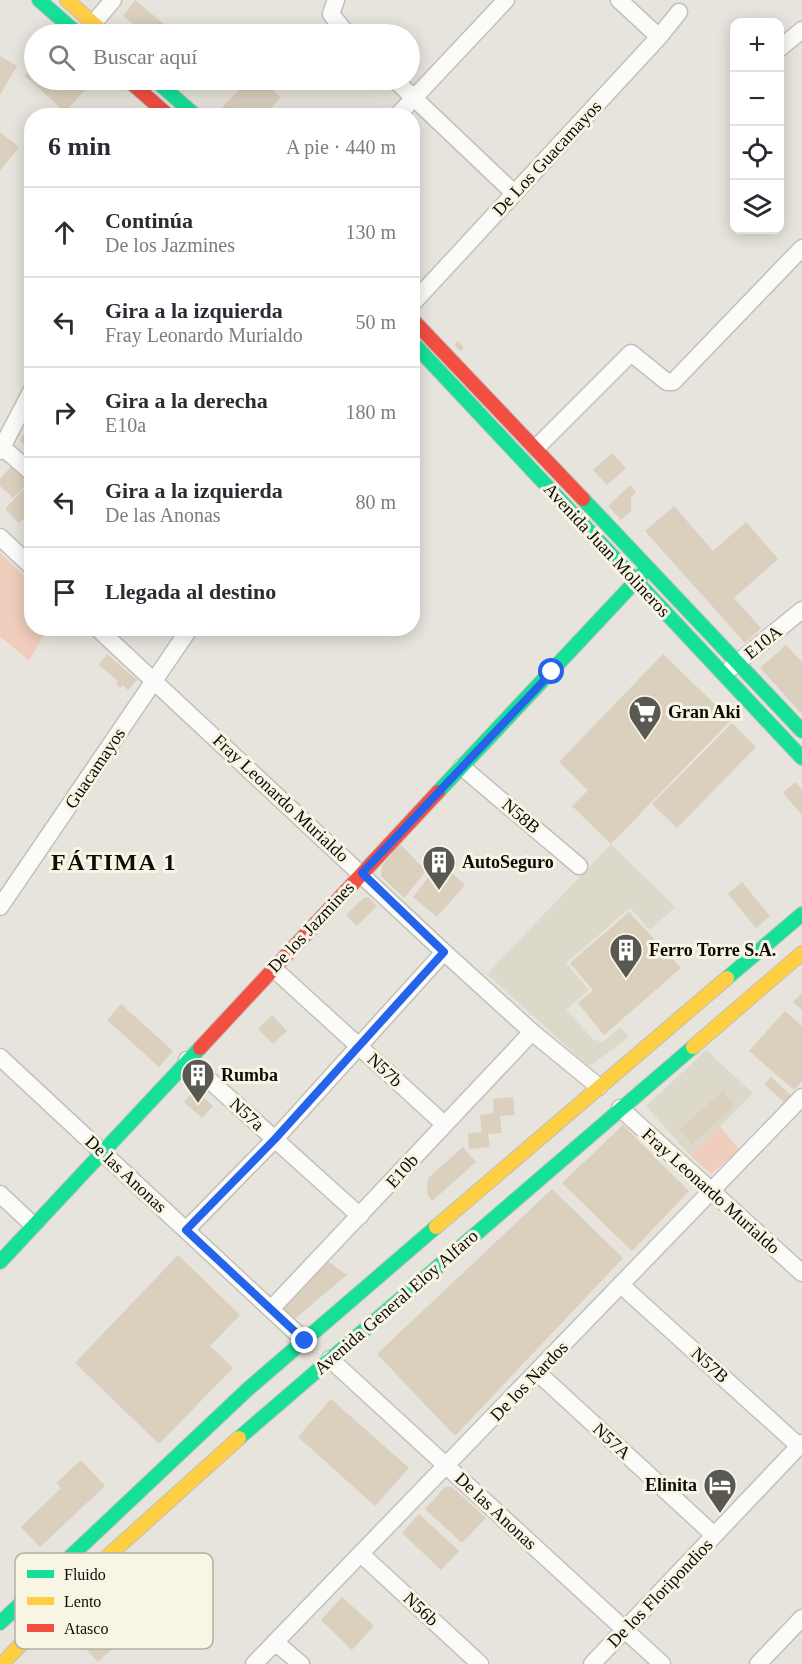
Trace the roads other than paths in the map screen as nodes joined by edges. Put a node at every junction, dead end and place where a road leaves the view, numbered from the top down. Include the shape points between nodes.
1 (39, 0) edge
2 (67, 0) edge
3 (113, 0) edge
4 (336, 0) edge
5 (506, 0) edge
6 (619, 0) edge
7 (679, 12) dead end
8 (67, 24) edge
9 (88, 24) edge
10 (98, 24) edge
11 (340, 24) edge
12 (802, 30) edge
13 (659, 37) junction
14 (784, 45) edge
15 (139, 90) edge
16 (166, 90) edge
17 (406, 90) edge
18 (420, 90) edge
19 (420, 90) edge
20 (413, 97) junction
21 (160, 108) edge
22 (187, 108) edge
23 (404, 108) edge
24 (514, 193) junction
25 (802, 248) edge
26 (420, 295) edge
27 (420, 327) edge
28 (420, 351) edge
29 (24, 405) edge
30 (536, 448) junction
31 (1, 449) edge
32 (24, 467) edge
33 (0, 537) edge
34 (24, 560) edge
35 (648, 568) junction
36 (636, 582) junction
37 (802, 610) edge
38 (105, 636) edge
39 (185, 636) edge
40 (737, 662) junction
41 (723, 674) junction
42 (154, 682) junction
43 (802, 731) edge
44 (802, 758) edge
45 (462, 767) junction
46 (579, 866) dead end
47 (362, 873) junction
48 (0, 907) edge
49 (802, 914) edge
50 (444, 952) junction
51 (802, 953) edge
52 (273, 968) junction
53 (532, 1032) junction
54 (358, 1046) junction
55 (0, 1057) edge
56 (187, 1060) junction
57 (599, 1087) junction
58 (802, 1097) edge
59 (620, 1108) junction
60 (444, 1124) junction
61 (275, 1139) junction
62 (101, 1151) junction
63 (710, 1192) junction
64 (0, 1194) edge
65 (360, 1216) junction
66 (33, 1225) junction
67 (186, 1230) junction
68 (0, 1262) edge
69 (800, 1266) edge
70 (621, 1285) junction
71 (271, 1309) junction
72 (305, 1341) junction
73 (330, 1359) junction
74 (537, 1372) junction
75 (801, 1445) edge
76 (447, 1466) junction
77 (714, 1535) junction
78 (74, 1553) edge
79 (110, 1553) edge
80 (362, 1555) junction
81 (15, 1609) edge
82 (802, 1618) edge
83 (0, 1623) edge
84 (624, 1629) junction
85 (275, 1642) junction
86 (16, 1649) edge
87 (5, 1660) edge
88 (254, 1664) edge
89 (301, 1664) edge
90 (480, 1664) edge
91 (592, 1664) edge
92 (662, 1664) edge
93 (758, 1664) edge

1 - 8 street
2 - 9 street
3 - 10 street
4 - 11 street via 331,14
5 - 18 street
6 - 13 street
7 - 13 street, De Los Guacamayos
12 - 14 street
13 - 24 street, De Los Guacamayos
15 - 21 street
16 - 22 street
17 - 20 street
19 - 20 street
20 - 23 street
20 - 24 street
24 - 26 street, De Los Guacamayos
25 - 30 street via 673,382 667,382 631,353
27 - 30 street, Avenida Juan Molineros
28 - 36 street, Avenida Juan Molineros
29 - 31 street
30 - 35 street, Avenida Juan Molineros
31 - 32 street
33 - 34 street
35 - 36 street, De los Jazmines
35 - 40 street, Avenida Juan Molineros
36 - 41 street, Avenida Juan Molineros
36 - 45 street, De los Jazmines
37 - 40 street, E10A
38 - 42 street, Fray Leonardo Murialdo
39 - 42 street, Guacamayos
40 - 41 street, E10A
40 - 43 street, Avenida Juan Molineros
41 - 44 street, Avenida Juan Molineros
42 - 47 street, Fray Leonardo Murialdo
42 - 48 street, Guacamayos
45 - 46 street, N58B
45 - 47 street, De los Jazmines
47 - 50 street, Fray Leonardo Murialdo
47 - 52 street, De los Jazmines
49 - 57 street, Avenida General Eloy Alfaro
50 - 53 street, Fray Leonardo Murialdo
50 - 54 street
51 - 59 street, Avenida General Eloy Alfaro
52 - 54 street, N57b
52 - 56 street, De los Jazmines
53 - 57 street, Fray Leonardo Murialdo
53 - 60 street, E10b
54 - 60 street, N57b
54 - 61 street
55 - 62 street, De las Anonas
56 - 61 street, N57a
56 - 62 street, De los Jazmines
57 - 72 street, Avenida General Eloy Alfaro
58 - 63 street, De los Nardos
59 - 63 street, Fray Leonardo Murialdo
59 - 73 street, Avenida General Eloy Alfaro
60 - 65 street, E10b
61 - 65 street, N57a
61 - 67 street
62 - 66 street, De los Jazmines
62 - 67 street, De las Anonas
63 - 69 street, Fray Leonardo Murialdo
63 - 70 street, De los Nardos
64 - 66 street
65 - 71 street, E10b
66 - 68 street, De los Jazmines
67 - 71 street, De las Anonas
70 - 74 street, De los Nardos
70 - 75 street, N57B
71 - 72 street, De las Anonas
72 - 78 street, Avenida General Eloy Alfaro
73 - 76 street, De las Anonas
73 - 79 street, Avenida General Eloy Alfaro
74 - 76 street, De los Nardos
74 - 77 street, N57A
75 - 77 street, De los Floripondios
76 - 80 street, De los Nardos
76 - 84 street, De las Anonas
77 - 84 street, De los Floripondios
80 - 85 street, De los Nardos
80 - 90 street, N56b
81 - 83 street, Avenida General Eloy Alfaro
82 - 93 street
84 - 91 street, De los Floripondios
84 - 92 street, De las Anonas
85 - 88 street, De los Nardos
85 - 89 street
86 - 87 street, Avenida General Eloy Alfaro

